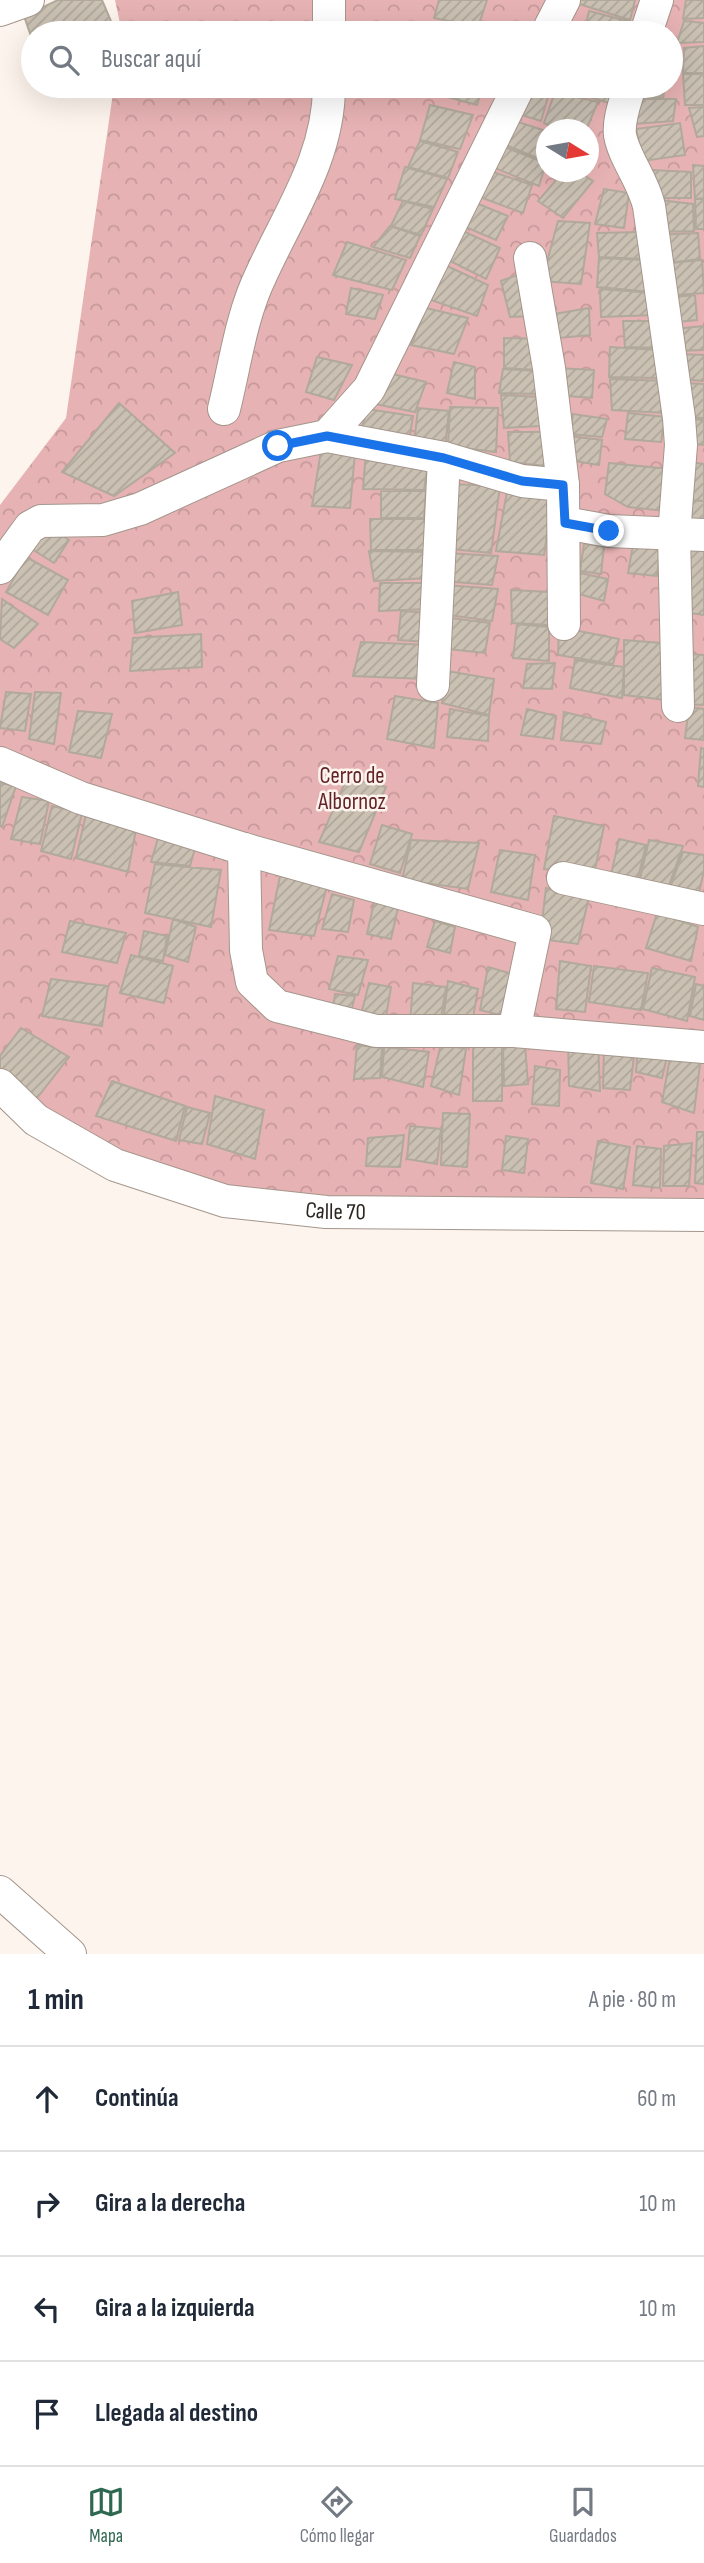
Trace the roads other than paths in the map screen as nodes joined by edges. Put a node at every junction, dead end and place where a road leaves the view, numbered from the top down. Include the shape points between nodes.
1 (28, 0) edge
2 (329, 0) edge
3 (564, 0) edge
4 (657, 0) edge
5 (0, 10) edge
6 (329, 21) edge
7 (553, 21) edge
8 (650, 21) edge
9 (328, 98) edge
10 (513, 98) edge
11 (627, 98) edge
12 (530, 258) dead end
13 (224, 409) dead end
14 (327, 436) junction
15 (444, 458) junction
16 (563, 485) junction
17 (565, 523) junction
18 (689, 535) edge
19 (0, 568) edge
20 (564, 624) dead end
21 (433, 685) dead end
22 (678, 706) dead end
23 (0, 763) edge
24 (244, 849) junction
25 (563, 878) dead end
26 (704, 909) edge
27 (514, 1031) junction
28 (704, 1047) edge
29 (0, 1085) edge
30 (704, 1215) edge
31 (0, 1892) edge
32 (69, 1954) edge

1 - 5 street
2 - 6 street
3 - 7 street
4 - 8 street
9 - 13 street via 318,154 249,307
10 - 14 street via 369,389
11 - 18 street via 619,132 649,206 679,418
12 - 16 street
14 - 15 street
14 - 19 street via 278,446 139,509 103,520 41,521 30,527
15 - 16 street via 522,481
15 - 21 street
16 - 17 street
17 - 18 street via 609,531
17 - 20 street
18 - 22 street
23 - 24 street via 81,799
24 - 27 street via 535,931
24 - 27 street via 246,950 252,982 277,1006 376,1031
25 - 26 street
27 - 28 street
29 - 30 street, Calle 70 via 36,1120 115,1165 225,1201 326,1212
31 - 32 street

